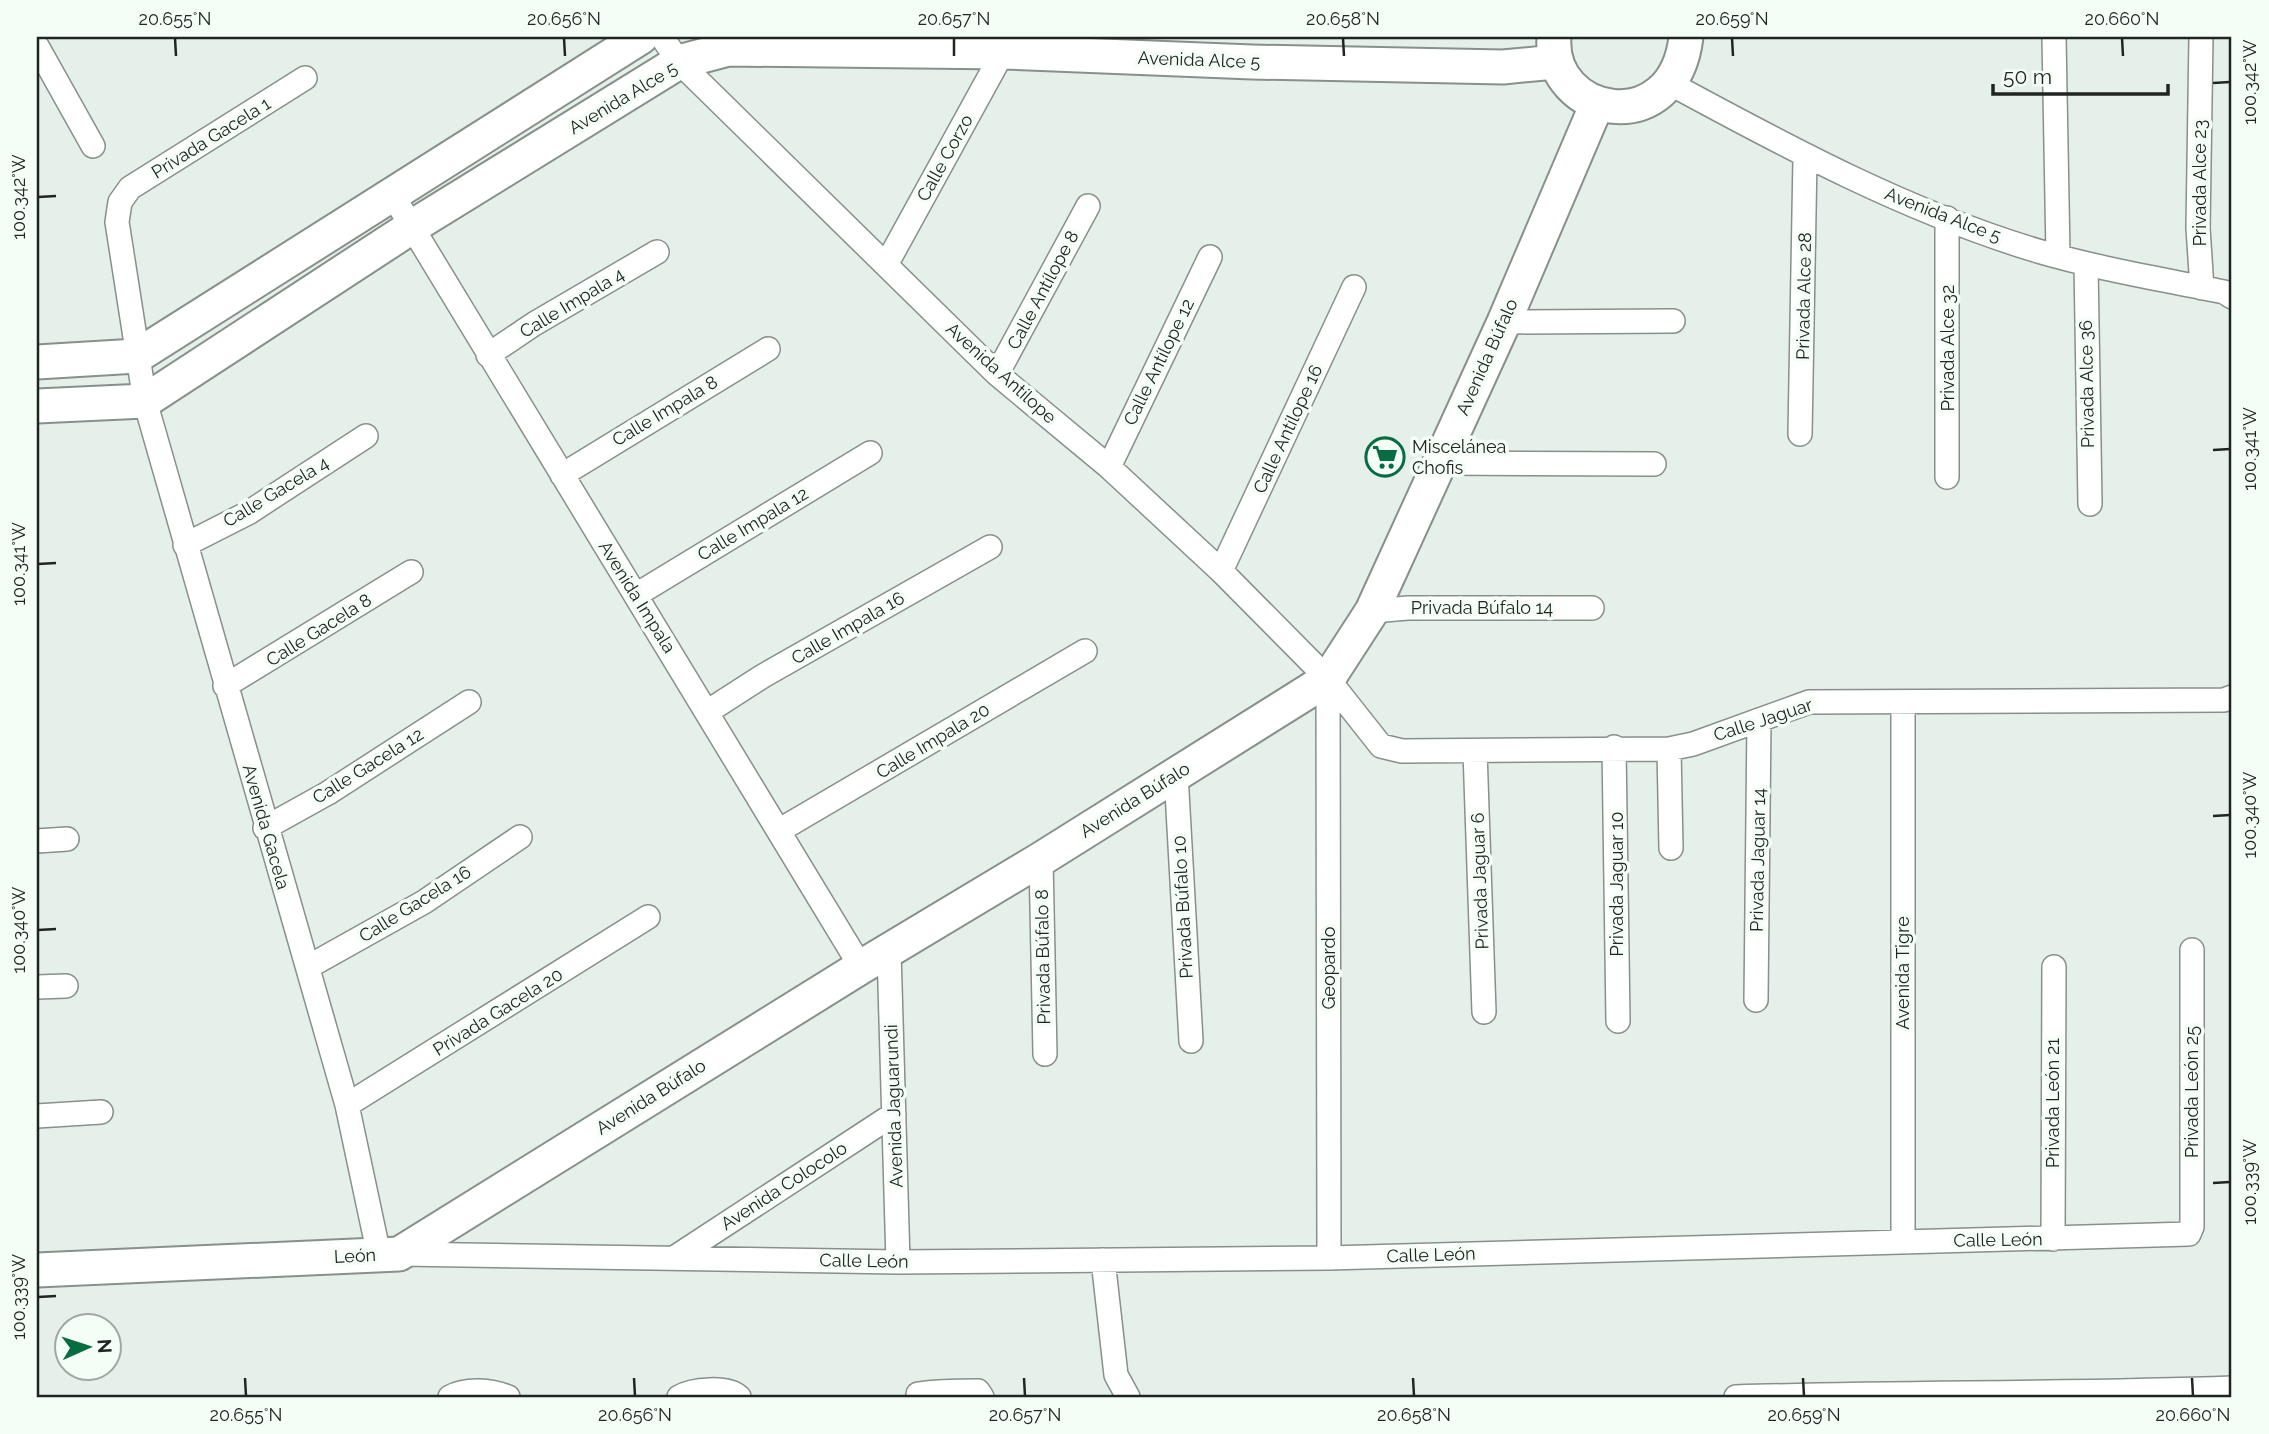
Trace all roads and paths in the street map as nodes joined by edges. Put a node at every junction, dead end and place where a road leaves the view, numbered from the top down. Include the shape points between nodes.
1 (641, 37) edge
2 (1686, 37) edge
3 (2054, 37) edge
4 (2201, 37) edge
5 (1005, 44) edge
6 (37, 46) edge
7 (1555, 49) edge
8 (671, 50) edge
9 (305, 78) dead end
10 (1671, 84) junction
11 (1597, 104) junction
12 (93, 146) dead end
13 (1805, 158) junction
14 (391, 194) junction
15 (120, 202) joint
16 (1088, 206) dead end
17 (1947, 218) junction
18 (410, 228) junction
19 (657, 252) dead end
20 (2058, 255) junction
21 (1210, 257) dead end
22 (2086, 264) junction
23 (886, 265) junction
24 (1354, 287) dead end
25 (2202, 288) junction
26 (2232, 297) edge
27 (1673, 321) dead end
28 (1504, 322) junction
29 (768, 349) dead end
30 (488, 355) junction
31 (137, 356) junction
32 (37, 362) edge
33 (997, 374) junction
34 (145, 401) junction
35 (37, 407) edge
36 (1800, 434) dead end
37 (366, 436) dead end
38 (870, 453) dead end
39 (1439, 463) junction
40 (1654, 464) dead end
41 (1109, 467) junction
42 (562, 475) junction
43 (1947, 477) dead end
44 (2090, 504) dead end
45 (185, 545) junction
46 (990, 547) dead end
47 (1221, 571) junction
48 (411, 572) dead end
49 (636, 595) junction
50 (1592, 608) dead end
51 (1372, 611) junction
52 (1085, 650) dead end
53 (1328, 679) junction
54 (225, 687) junction
55 (2232, 697) edge
56 (469, 702) dead end
57 (1903, 703) junction
58 (707, 712) junction
59 (1759, 720) junction
60 (1614, 747) junction
61 (1669, 749) junction
62 (1475, 751) junction
63 (1176, 774) junction
64 (265, 828) junction
65 (780, 830) junction
66 (520, 837) dead end
67 (67, 839) dead end
68 (37, 841) edge
69 (1671, 848) dead end
70 (1041, 859) junction
71 (648, 917) dead end
72 (2192, 950) dead end
73 (875, 959) junction
74 (308, 967) junction
75 (2054, 967) dead end
76 (66, 986) dead end
77 (37, 988) edge
78 (1756, 1000) dead end
79 (1484, 1012) dead end
80 (1618, 1021) dead end
81 (1191, 1041) dead end
82 (1045, 1054) dead end
83 (347, 1105) junction
84 (101, 1112) dead end
85 (894, 1114) junction
86 (37, 1116) edge
87 (2189, 1234) joint
88 (2053, 1239) junction
89 (1903, 1242) junction
90 (389, 1254) junction
91 (674, 1258) junction
92 (1329, 1258) junction
93 (1103, 1260) junction
94 (898, 1262) junction
95 (37, 1270) edge
96 (2232, 1388) edge
97 (1922, 1394) edge
98 (2148, 1394) edge
99 (2176, 1394) edge
100 (450, 1397) edge
101 (508, 1397) edge
102 (679, 1397) edge
103 (739, 1397) edge
104 (918, 1397) edge
105 (982, 1397) edge
106 (1128, 1397) edge
107 (1736, 1397) edge

1 - 14 street
2 - 10 street via 1683,62
3 - 20 street
4 - 25 street, Privada Alce 23 via 2198,228
5 - 7 street, Avenida Alce 5 via 1252,62 1503,68
5 - 8 street, Avenida Alce 5
5 - 23 street, Calle Corzo
6 - 12 street
7 - 11 street via 1580,93
8 - 18 street, Avenida Alce 5
8 - 23 street, Avenida Antílope
9 - 15 street, Privada Gacela 1 via 130,188
10 - 11 street via 1650,101 1624,108
10 - 13 street, Avenida Alce 5
11 - 28 street, Avenida Búfalo
13 - 17 street, Avenida Alce 5
13 - 36 street, Privada Alce 28
14 - 18 street, Avenida Impala
14 - 31 street
15 - 31 street, Avenida Gacela via 117,222
16 - 33 street, Calle Antílope 8
17 - 20 street, Avenida Alce 5
17 - 43 street, Privada Alce 32
18 - 30 street, Avenida Impala
18 - 34 street, Avenida Alce 5
19 - 30 street, Calle Impala 4
20 - 22 street, Avenida Alce 5
21 - 41 street, Calle Antílope 12
22 - 25 street, Avenida Alce 5
22 - 44 street, Privada Alce 36
23 - 33 street, Avenida Antílope
24 - 47 street, Calle Antílope 16
25 - 26 street, Avenida Alce 5
27 - 28 street
28 - 39 street, Avenida Búfalo
29 - 42 street, Calle Impala 8
30 - 42 street, Avenida Impala
31 - 32 street
31 - 34 street, Avenida Gacela
33 - 41 street, Avenida Antílope
34 - 35 street
34 - 45 street, Avenida Gacela
37 - 45 street, Calle Gacela 4 via 248,513
38 - 49 street, Calle Impala 12
39 - 40 street
39 - 51 street, Avenida Búfalo
41 - 47 street, Avenida Antílope
42 - 49 street, Avenida Impala
45 - 54 street, Avenida Gacela
46 - 58 street, Calle Impala 16
47 - 53 street, Avenida Antílope
48 - 54 street, Calle Gacela 8
49 - 58 street, Avenida Impala
50 - 51 street, Privada Búfalo 14
51 - 53 street, Avenida Búfalo
52 - 65 street, Calle Impala 20
53 - 62 street, Calle Jaguar via 1381,746 1402,751
53 - 63 street, Avenida Búfalo
53 - 92 street, Geopardo
54 - 64 street, Avenida Gacela
55 - 57 street, Calle Jaguar via 2224,701
56 - 64 street, Calle Gacela 12
57 - 59 street, Calle Jaguar via 1809,702
57 - 89 street, Avenida Tigre
58 - 65 street, Avenida Impala
59 - 61 street, Calle Jaguar
59 - 78 street, Privada Jaguar 14
60 - 61 street, Calle Jaguar
60 - 62 street, Calle Jaguar
60 - 80 street, Privada Jaguar 10
61 - 69 street
62 - 79 street, Privada Jaguar 6
63 - 70 street, Avenida Búfalo
63 - 81 street, Privada Búfalo 10
64 - 74 street, Avenida Gacela
65 - 73 street, Avenida Impala
66 - 74 street, Calle Gacela 16 via 424,901
67 - 68 street
70 - 73 street, Avenida Búfalo
70 - 82 street, Privada Búfalo 8
71 - 83 street, Privada Gacela 20
72 - 87 street, Privada León 25
73 - 85 street, Avenida Jaguarundi
73 - 90 street, Avenida Búfalo
74 - 83 street, Avenida Gacela
75 - 88 street, Privada León 21
76 - 77 street
83 - 90 street, Avenida Gacela
84 - 86 street
85 - 91 street, Avenida Colocolo
85 - 94 street, Avenida Jaguarundi
87 - 88 street, Calle León
88 - 89 street, Calle León
89 - 92 street, Calle León
90 - 91 street, León
90 - 95 street, León
91 - 94 street, Calle León
92 - 93 street, Calle León
93 - 94 street, Calle León
93 - 106 street via 1116,1375
96 - 99 street
97 - 98 street
97 - 107 street
98 - 99 street
100 - 101 street via 470,1392 497,1392
102 - 103 street via 705,1391
104 - 105 street via 941,1391 978,1391

